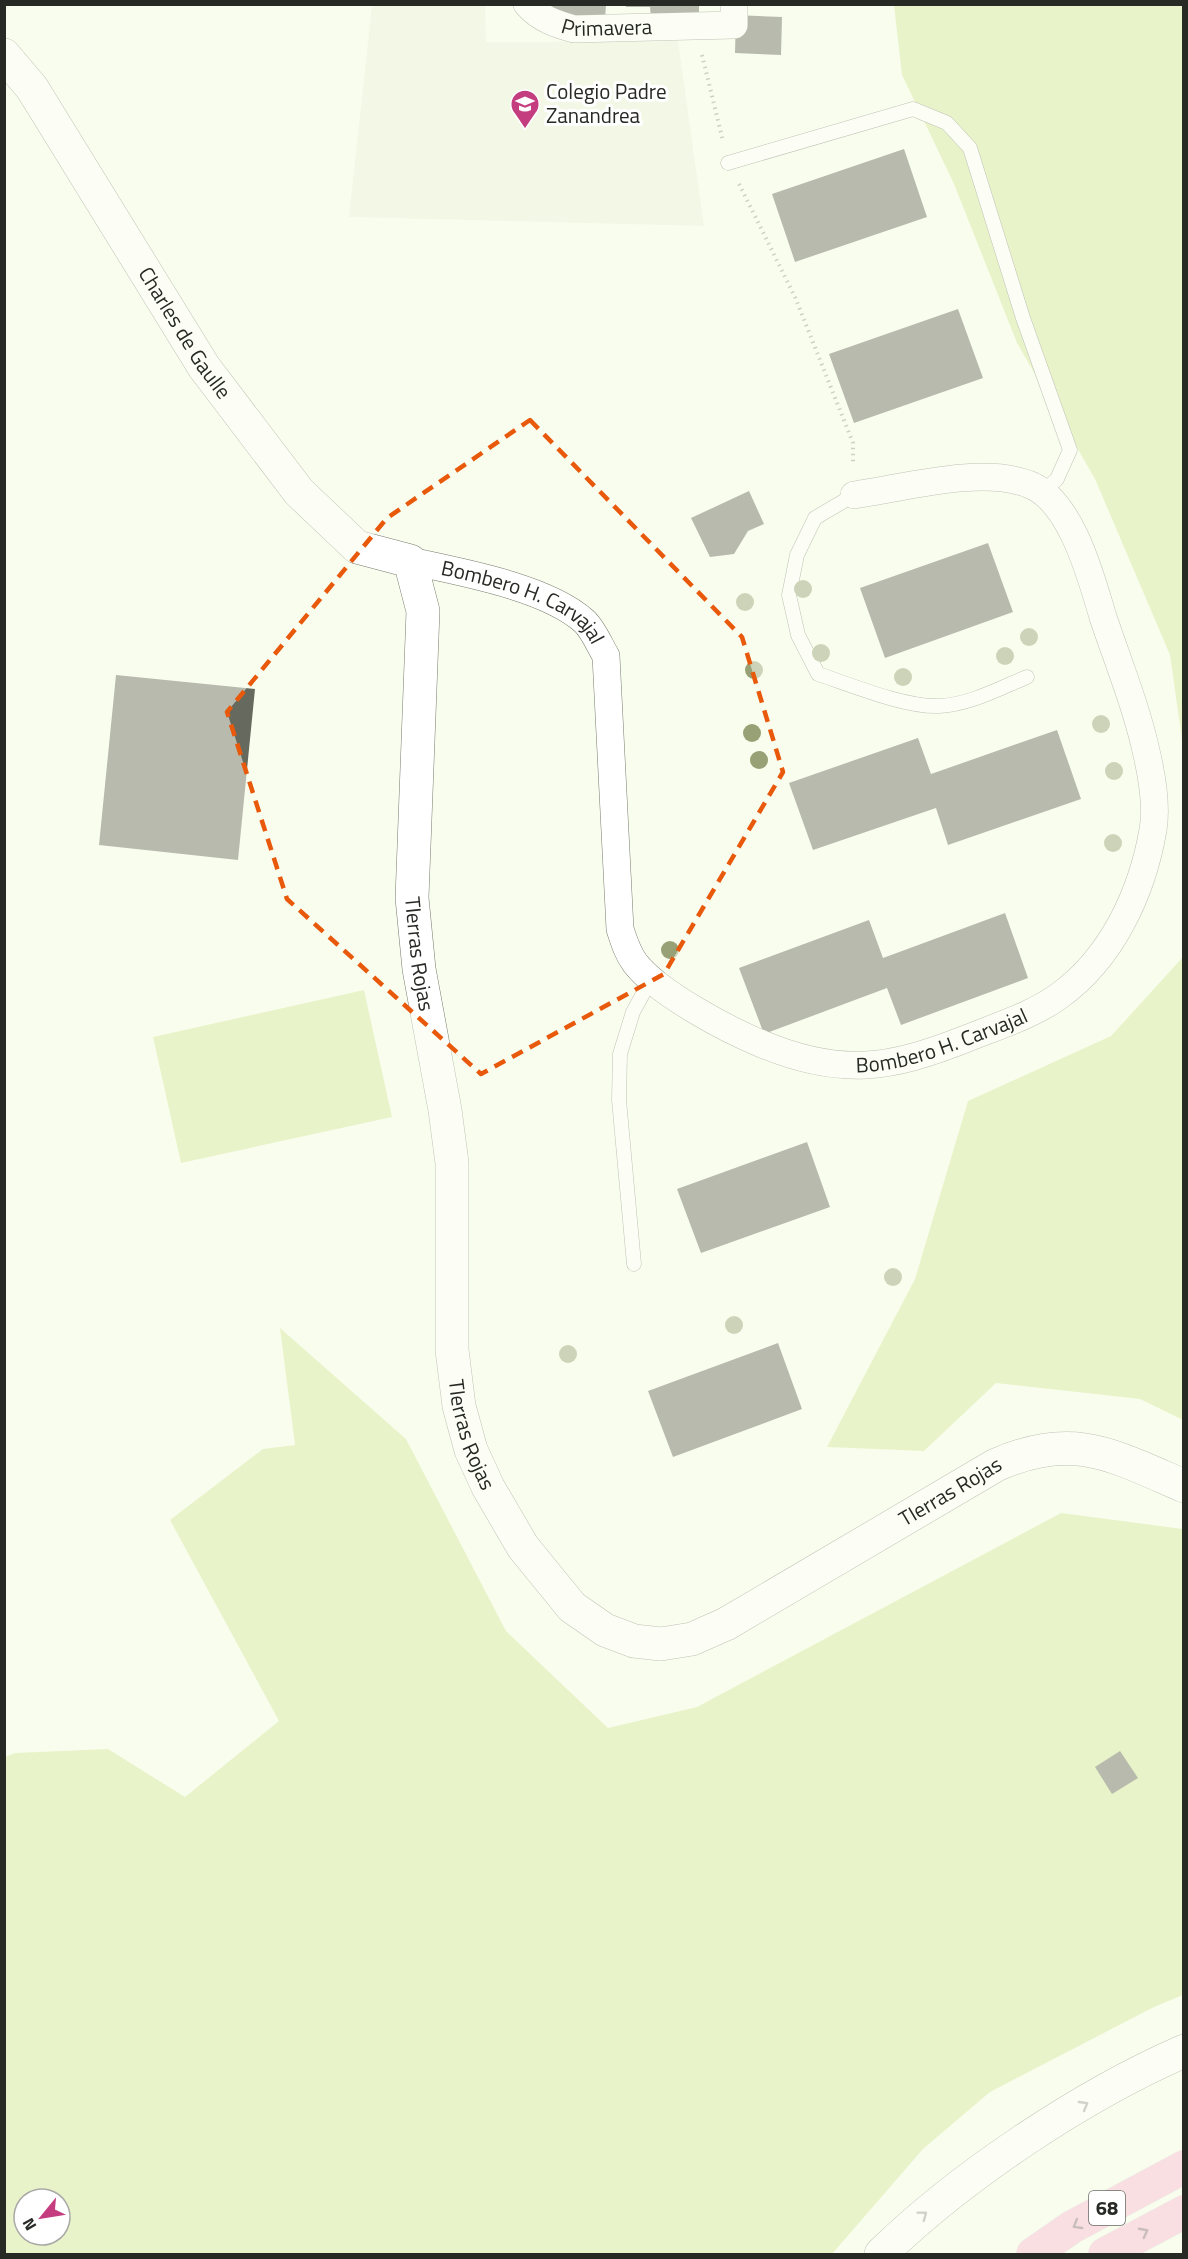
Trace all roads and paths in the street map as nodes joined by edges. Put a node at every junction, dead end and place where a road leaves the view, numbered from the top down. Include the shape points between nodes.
1 (527, 4) edge
2 (734, 4) edge
3 (694, 25) junction
4 (4, 55) edge
5 (728, 163) junction
6 (1043, 492) junction
7 (854, 495) junction
8 (410, 561) junction
9 (1027, 677) dead end
10 (651, 979) junction
11 (634, 1264) dead end
12 (1184, 1486) edge
13 (1184, 2051) edge
14 (1184, 2167) edge
15 (1184, 2212) edge
16 (881, 2254) edge
17 (1033, 2254) edge
18 (1106, 2254) edge

1 - 3 street, Primavera via 552,23 574,29
2 - 3 street, Primavera via 734,25
3 - 5 path
4 - 8 street, Charles de Gaulle via 32,88 204,367 286,476 357,547
5 - 6 lane via 913,109 947,123 970,148 1023,318 1070,450 1057,479
5 - 7 path via 795,297 853,443
6 - 7 street via 1030,484 1002,477 976,477
6 - 10 street, Bombero H. Carvajal via 1081,545 1147,754 1152,790 1154,827 1142,872 1123,922 1092,968 1058,997 1016,1018 919,1057 860,1067 796,1058 745,1037
7 - 9 lane via 815,518 797,555 789,595 798,635 818,674 883,696 939,706 974,698
8 - 10 street, Bombero H. Carvajal via 497,581 554,603 585,622 606,656 620,929 626,950
8 - 12 street, TIerras Rojas via 423,611 412,898 419,969 452,1163 452,1350 459,1406 471,1450 488,1487 523,1547 572,1607 605,1630 634,1641 661,1644 692,1639 726,1624 996,1465 1036,1450 1084,1449 1107,1453
10 - 11 lane via 633,1012 620,1054 620,1100
16 -> 13 street via 916,2220 1038,2132 1153,2064
14 -> 17 highway, 68 via 1072,2227
18 -> 15 highway, 68

